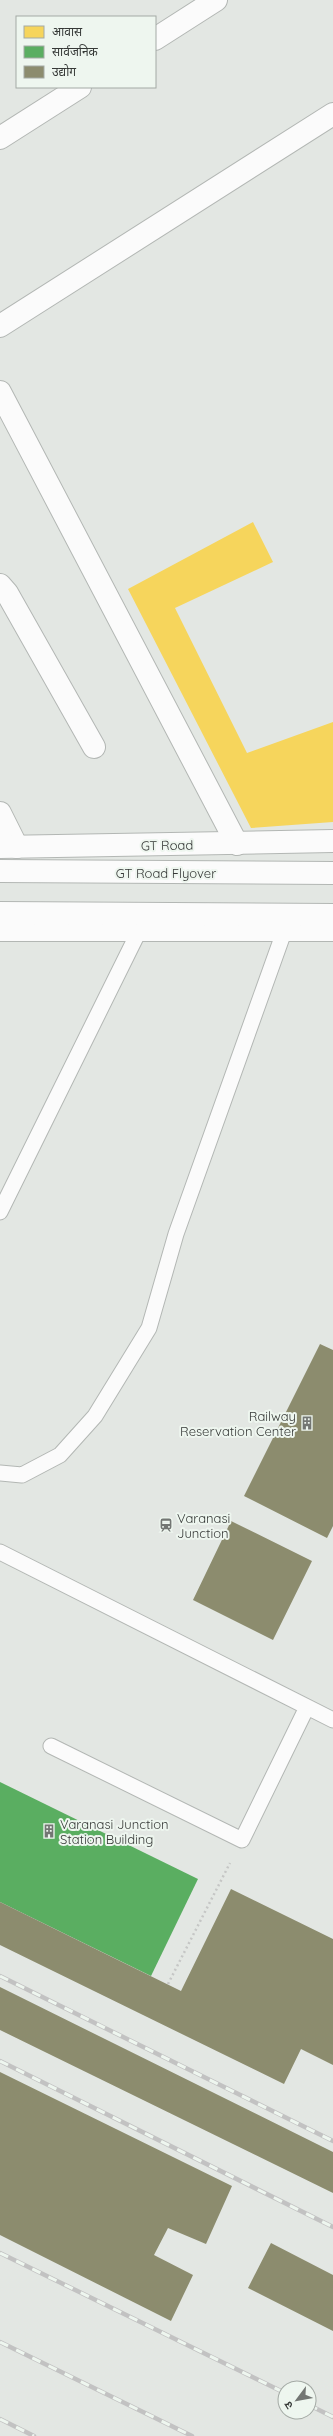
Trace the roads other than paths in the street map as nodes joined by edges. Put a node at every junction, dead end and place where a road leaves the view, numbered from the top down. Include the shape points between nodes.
1 (216, 0) edge
2 (156, 38) edge
3 (78, 88) edge
4 (333, 114) edge
5 (0, 138) edge
6 (0, 326) edge
7 (0, 392) edge
8 (0, 585) edge
9 (94, 747) dead end
10 (0, 813) edge
11 (333, 841) edge
12 (237, 844) junction
13 (9, 847) edge
14 (0, 871) edge
15 (333, 873) edge
16 (0, 913) edge
17 (333, 914) edge
18 (140, 929) junction
19 (285, 929) junction
20 (0, 930) edge
21 (333, 930) edge
22 (0, 1212) edge
23 (0, 1473) edge
24 (0, 1552) edge
25 (307, 1707) junction
26 (333, 1720) edge
27 (51, 1746) dead end

1 - 2 main road
3 - 5 main road
4 - 6 main road
7 - 12 main road
8 - 9 main road
10 - 13 main road
11 - 12 main road, GT Road
12 - 13 main road, GT Road
14 - 15 main road, GT Road Flyover
16 - 17 main road
18 - 19 main road
18 - 20 main road
18 - 22 lane
19 - 21 main road
19 - 23 lane via 176,1234 149,1328 95,1416 60,1455 22,1474
24 - 25 lane
25 - 26 lane
25 - 27 lane via 242,1840

